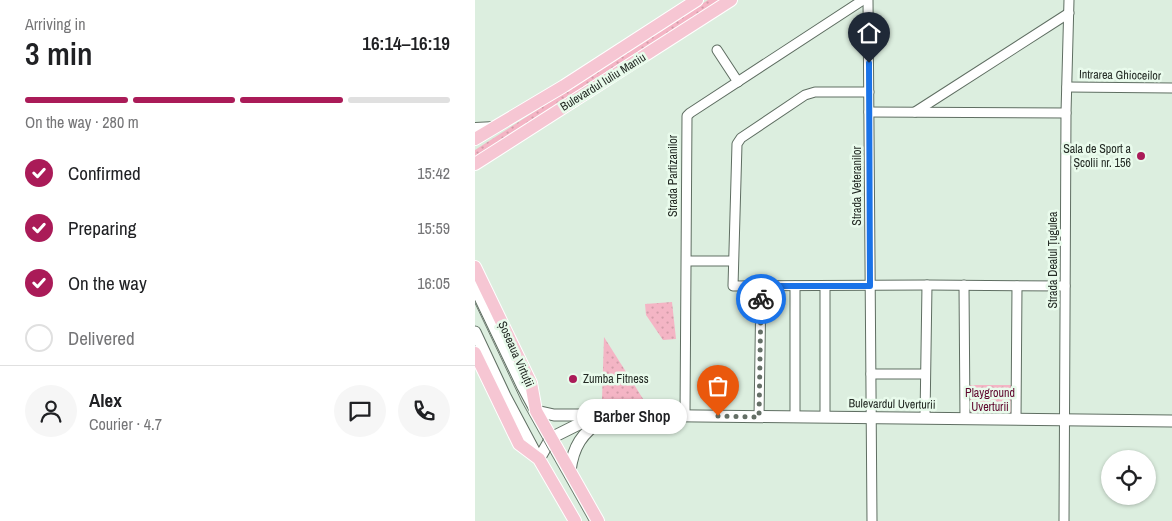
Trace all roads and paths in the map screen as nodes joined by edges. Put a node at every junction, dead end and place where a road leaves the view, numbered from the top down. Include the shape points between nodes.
1 (697, 0) edge
2 (731, 0) edge
3 (863, 0) edge
4 (868, 0) edge
5 (1069, 0) edge
6 (1069, 13) junction
7 (717, 50) dead end
8 (738, 82) junction
9 (1067, 87) junction
10 (1172, 88) edge
11 (869, 92) junction
12 (869, 112) junction
13 (915, 112) junction
14 (1066, 113) junction
15 (496, 127) junction
16 (475, 128) edge
17 (475, 139) edge
18 (475, 164) edge
19 (687, 261) junction
20 (733, 261) junction
21 (475, 266) edge
22 (927, 284) junction
23 (964, 285) junction
24 (761, 286) junction
25 (795, 286) junction
26 (825, 286) junction
27 (870, 286) junction
28 (1017, 286) junction
29 (1065, 286) junction
30 (475, 287) edge
31 (475, 332) edge
32 (475, 353) edge
33 (871, 374) junction
34 (925, 374) junction
35 (536, 411) junction
36 (611, 415) junction
37 (685, 416) junction
38 (759, 417) junction
39 (795, 417) junction
40 (825, 417) junction
41 (872, 418) junction
42 (925, 418) junction
43 (965, 419) junction
44 (1016, 419) junction
45 (1065, 420) junction
46 (1172, 421) edge
47 (551, 438) junction
48 (539, 460) junction
49 (570, 471) junction
50 (575, 521) edge
51 (598, 521) edge
52 (872, 521) edge
53 (1064, 521) edge

1 - 15 main road, Bulevardul Iuliu Maniu
2 - 18 main road, Bulevardul Iuliu Maniu
3 - 8 street, Strada Partizanilor
4 - 11 street, Strada Veteranilor
5 - 6 street, Strada Dealul Țugulea
6 - 9 street, Strada Dealul Țugulea
6 - 13 street
7 - 8 street
8 - 19 street, Strada Partizanilor via 690,112 685,122
9 - 10 street, Intrarea Ghioceilor
9 - 14 street, Strada Dealul Țugulea
11 - 12 street, Strada Veteranilor
11 - 20 street via 810,94 741,138 735,150
12 - 13 street
12 - 27 street, Strada Veteranilor
13 - 14 street
14 - 29 street, Strada Dealul Țugulea
15 - 16 street
15 - 17 main road, Bulevardul Iuliu Maniu
19 - 20 street
19 - 37 street, Strada Partizanilor
20 - 24 street via 733,286
21 - 35 main road, Șoseaua Virtuții via 531,383
22 - 23 street
22 - 27 street
22 - 34 street
23 - 28 street
23 - 43 street
24 - 25 street
24 - 38 street
25 - 26 street
25 - 39 street
26 - 27 street
26 - 40 street
27 - 33 street, Strada Veteranilor
28 - 29 street
28 - 44 street
29 - 45 street, Strada Dealul Țugulea
30 - 35 main road
31 - 48 main road
32 - 48 main road via 519,444
33 - 34 street
33 - 41 street, Strada Veteranilor
34 - 42 street
35 - 36 main road via 554,415
35 - 47 main road, Șoseaua Virtuții
36 - 37 main road, Bulevardul Uverturii
36 - 47 main road, Bulevardul Uverturii via 581,423
36 - 49 main road via 580,439
37 - 38 main road, Bulevardul Uverturii
38 - 39 main road, Bulevardul Uverturii
39 - 40 main road, Bulevardul Uverturii
40 - 41 main road, Bulevardul Uverturii
41 - 42 main road, Bulevardul Uverturii
41 - 52 street, Strada Veteranilor
42 - 43 main road, Bulevardul Uverturii
43 - 44 main road, Bulevardul Uverturii
44 - 45 main road, Bulevardul Uverturii
45 - 46 main road, Bulevardul Uverturii
45 - 53 street, Strada Dealul Țugulea
47 - 48 main road
47 - 49 main road, Șoseaua Virtuții
48 - 50 main road
49 - 51 main road, Șoseaua Virtuții

